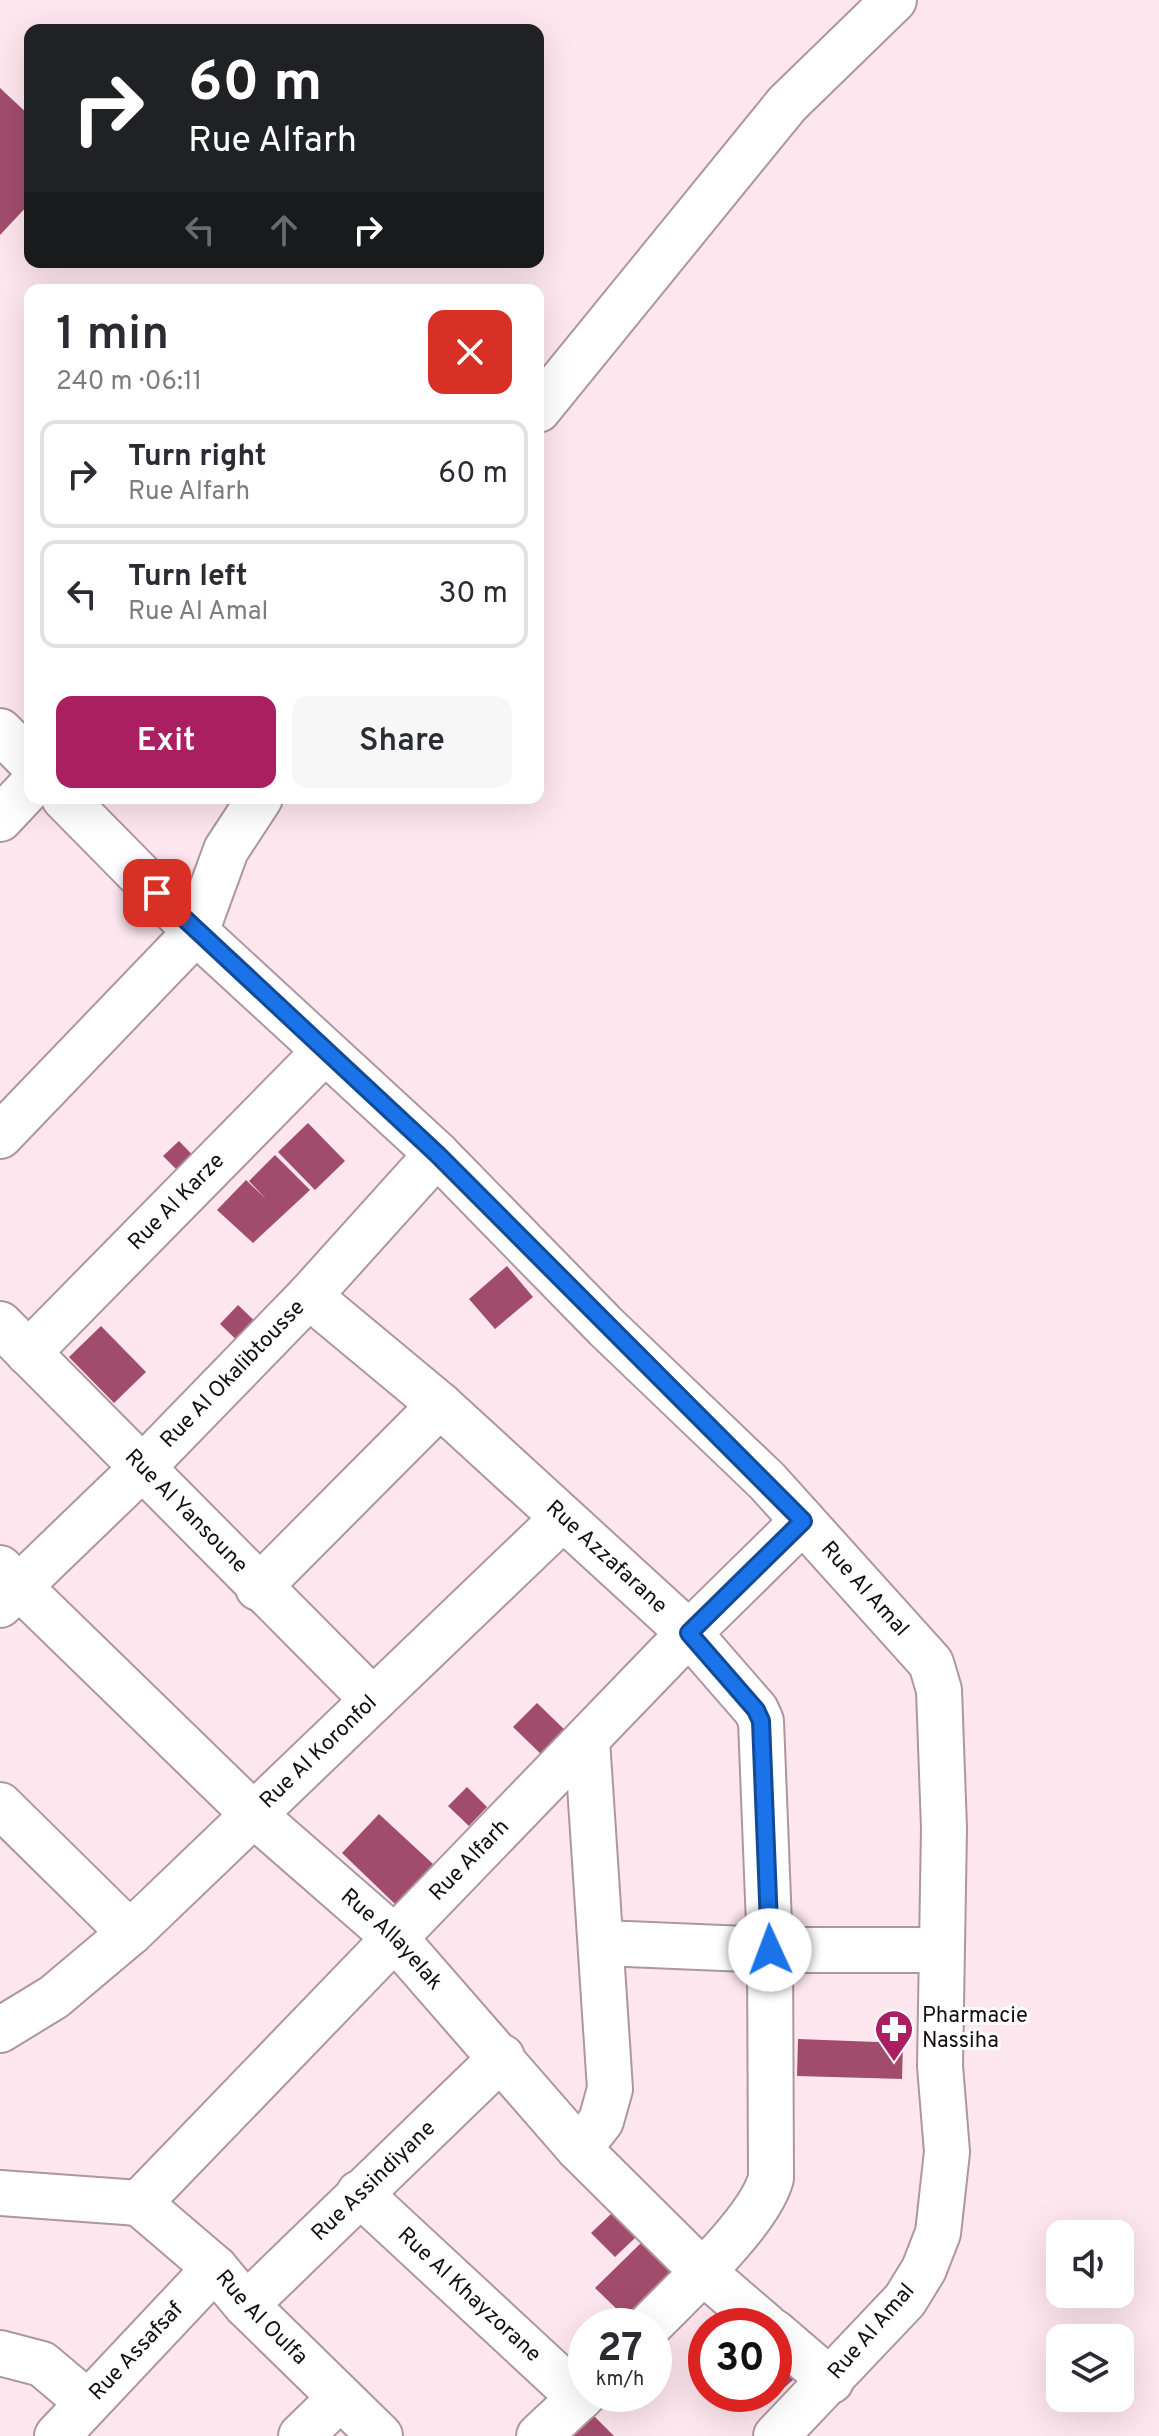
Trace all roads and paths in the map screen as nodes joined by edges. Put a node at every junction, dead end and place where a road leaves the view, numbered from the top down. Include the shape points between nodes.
1 (894, 0) edge
2 (544, 403) edge
3 (0, 731) edge
4 (24, 755) edge
5 (24, 793) edge
6 (70, 804) edge
7 (256, 804) edge
8 (0, 819) edge
9 (196, 932) junction
10 (324, 1052) junction
11 (0, 1136) edge
12 (437, 1154) junction
13 (309, 1296) junction
14 (14, 1338) edge
15 (440, 1405) junction
16 (141, 1469) junction
17 (563, 1518) junction
18 (803, 1521) junction
19 (6, 1586) edge
20 (258, 1588) junction
21 (689, 1633) junction
22 (373, 1700) junction
23 (587, 1740) junction
24 (253, 1814) junction
25 (5, 1820) edge
26 (130, 1933) junction
27 (395, 1938) junction
28 (603, 1943) junction
29 (770, 1950) junction
30 (941, 1950) junction
31 (0, 2030) edge
32 (502, 2057) junction
33 (579, 2149) junction
34 (0, 2193) edge
35 (359, 2193) junction
36 (139, 2203) junction
37 (215, 2268) junction
38 (702, 2271) junction
39 (246, 2305) junction
40 (666, 2308) edge
41 (745, 2308) edge
42 (792, 2347) edge
43 (0, 2353) edge
44 (568, 2381) edge
45 (831, 2381) junction
46 (339, 2399) junction
47 (87, 2402) junction
48 (568, 2409) edge
49 (57, 2436) edge
50 (301, 2436) edge
51 (380, 2436) edge
52 (539, 2436) edge
53 (776, 2436) edge

1 - 2 street via 787,104
3 - 4 street
5 - 8 street
6 - 9 street, Rue Al Amal
7 - 9 street via 226,850
9 - 10 street, Rue Al Amal
9 - 11 street
10 - 12 street, Rue Al Amal
10 - 14 street, Rue Al Karze
12 - 13 street, Rue Al Okalibtousse
12 - 18 street, Rue Al Amal
13 - 15 street, Rue Azzafarane
13 - 16 street, Rue Al Okalibtousse
14 - 16 street, Rue Al Yansoune
15 - 17 street, Rue Azzafarane
15 - 20 street
16 - 19 street, Rue Al Okalibtousse
16 - 20 street, Rue Al Yansoune
17 - 21 street, Rue Azzafarane
17 - 22 street, Rue Al Koronfol
18 - 21 street, Rue Alfarh
18 - 30 street, Rue Al Amal via 931,1663 942,1734
19 - 24 street, Rue Allayelak
20 - 22 street, Rue Al Yansoune
21 - 23 street, Rue Alfarh
21 - 29 street, Rue Azzafarane via 761,1721
22 - 24 street, Rue Al Koronfol
23 - 27 street, Rue Alfarh
23 - 28 street
24 - 26 street, Rue Al Koronfol
24 - 27 street, Rue Allayelak
25 - 26 street
26 - 31 street, Rue Al Koronfol via 33,2012
27 - 32 street, Rue Allayelak
27 - 36 street, Rue Alfarh
28 - 29 street
28 - 33 street via 610,2089 601,2121
29 - 30 street
29 - 38 street, Rue Azzafarane via 771,2178 766,2195
30 - 45 street, Rue Al Amal via 940,2066 947,2152 938,2233 905,2300
32 - 33 street, Rue Allayelak
32 - 35 street, Rue Assindiyane
33 - 38 street, Rue Allayelak
34 - 36 street
35 - 39 street, Rue Assindiyane
35 - 44 street, Rue Al Khayzorane
36 - 37 street, Rue Al Oulfa
37 - 39 street, Rue Al Oulfa
37 - 47 street, Rue Assafsaf
38 - 40 street, Rue Azzafarane
38 - 41 street, Rue Allayelak
39 - 46 street, Rue Al Oulfa
42 - 45 street
43 - 47 street via 42,2364
45 - 53 street, Rue Al Amal
46 - 50 street
46 - 51 street, Rue Al Oulfa
47 - 49 street, Rue Assafsaf
48 - 52 street

